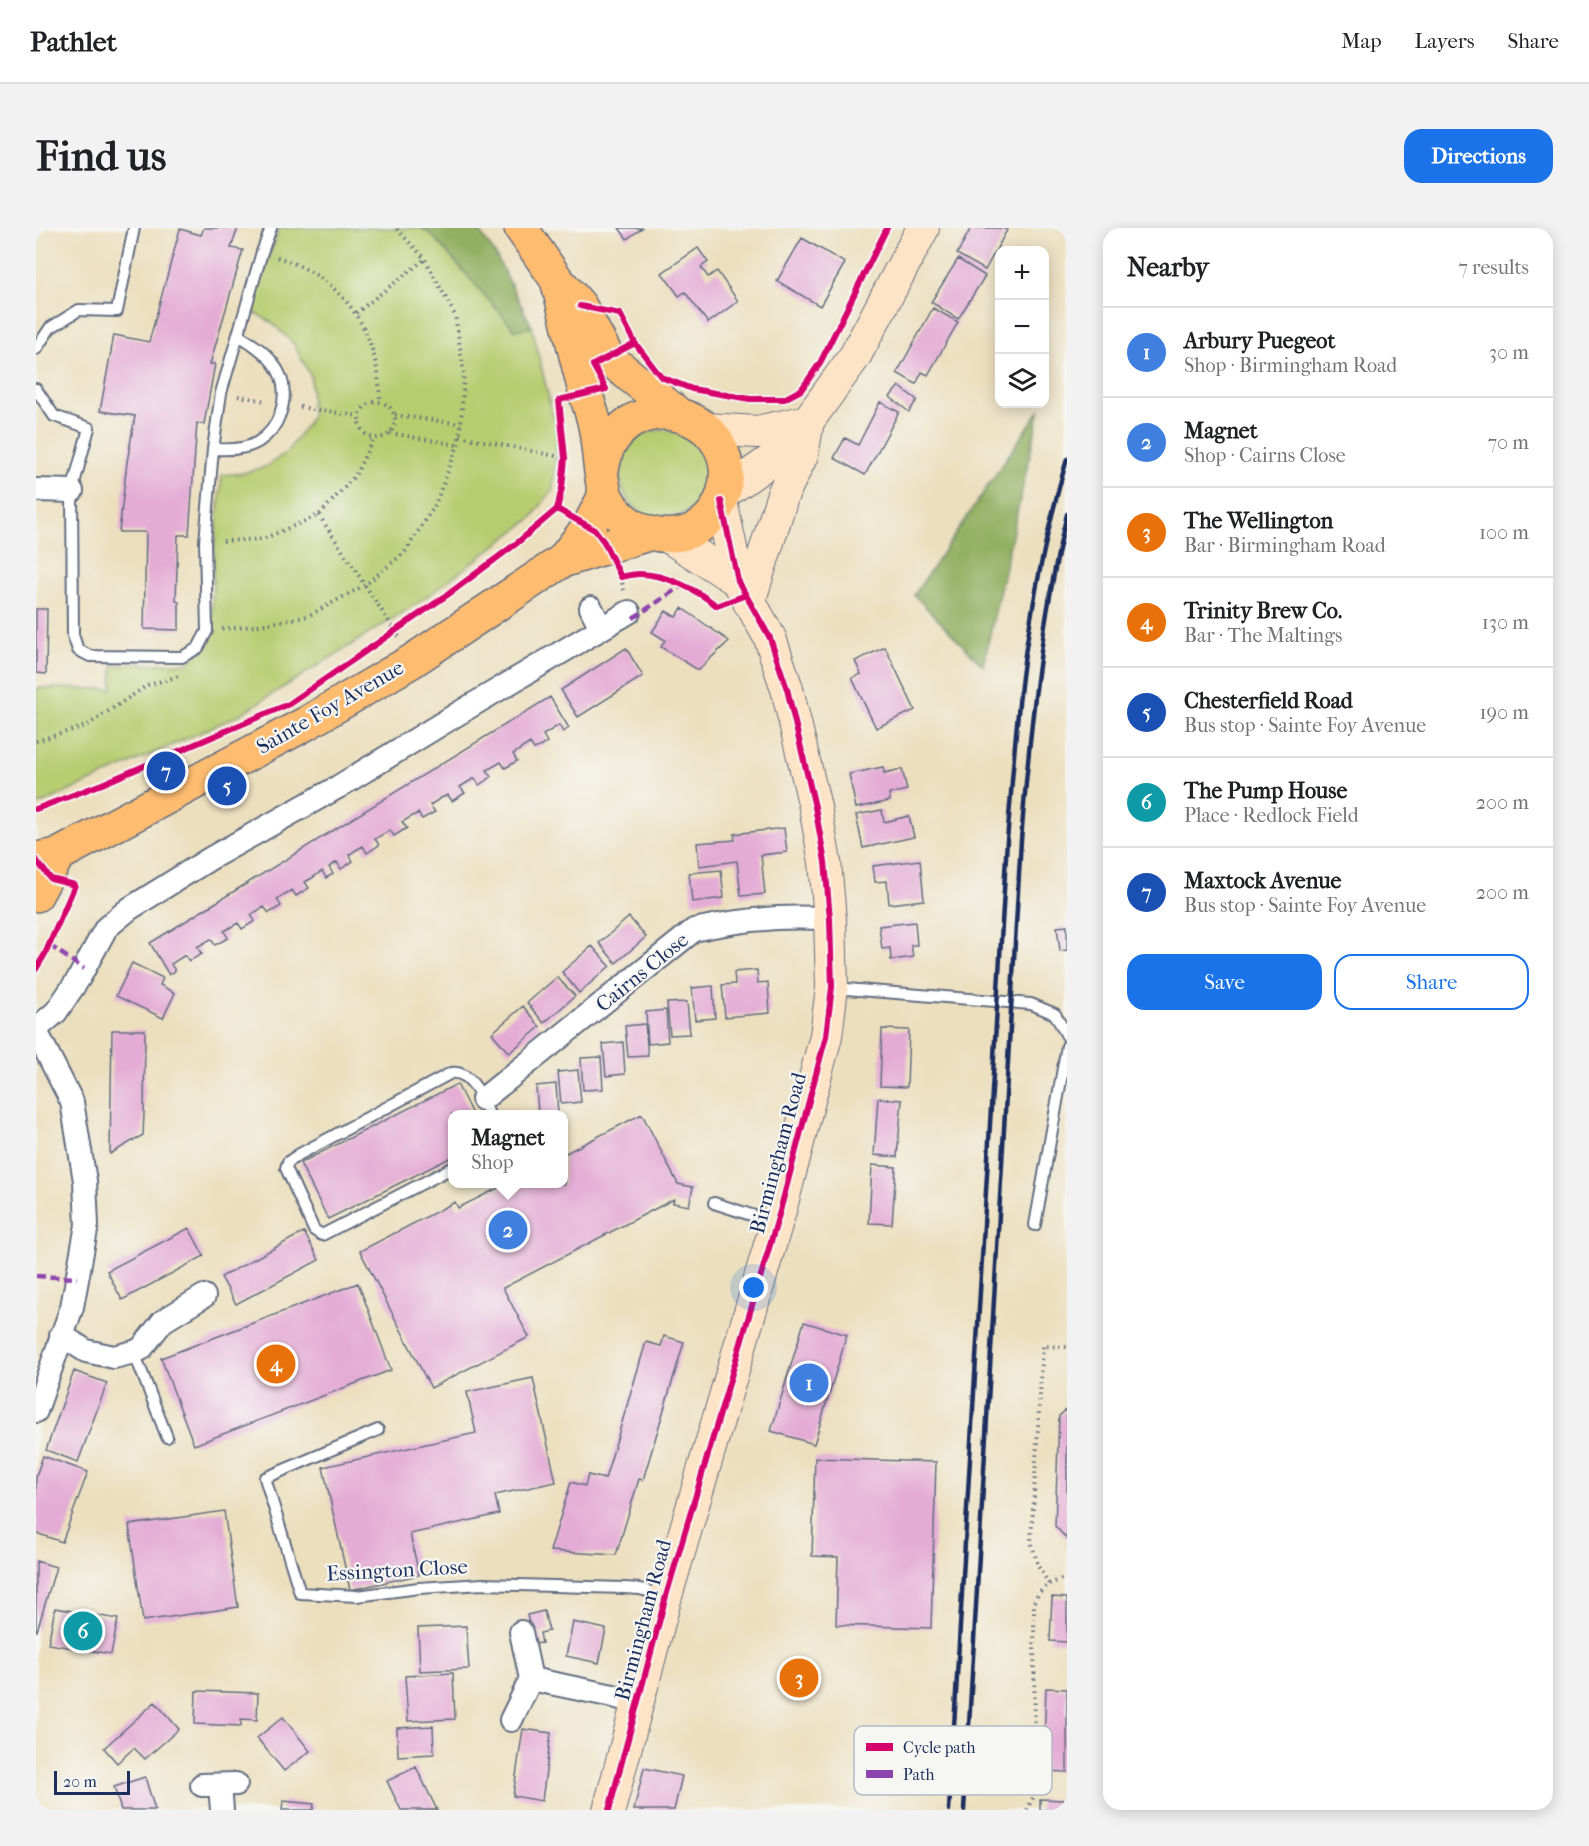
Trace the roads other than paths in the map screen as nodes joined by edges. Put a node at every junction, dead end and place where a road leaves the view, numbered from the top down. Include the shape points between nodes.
1 (134, 228) edge
2 (271, 228) edge
3 (520, 228) edge
4 (923, 228) edge
5 (557, 280) junction
6 (238, 335) junction
7 (36, 349) edge
8 (36, 389) edge
9 (678, 414) junction
10 (808, 421) junction
11 (707, 429) junction
12 (213, 449) junction
13 (604, 482) junction
14 (36, 490) edge
15 (72, 491) junction
16 (722, 497) junction
17 (657, 535) junction
18 (562, 561) junction
19 (743, 592) junction
20 (591, 608) dead end
21 (629, 612) dead end
22 (601, 628) junction
23 (47, 857) edge
24 (36, 896) edge
25 (830, 919) junction
26 (832, 987) junction
27 (36, 1030) edge
28 (1067, 1036) edge
29 (1067, 1046) edge
30 (486, 1107) edge
31 (448, 1171) edge
32 (714, 1203) dead end
33 (776, 1223) junction
34 (1035, 1225) dead end
35 (204, 1296) dead end
36 (61, 1335) junction
37 (134, 1352) junction
38 (36, 1411) edge
39 (378, 1430) dead end
40 (167, 1437) dead end
41 (666, 1596) junction
42 (521, 1632) dead end
43 (531, 1679) junction
44 (637, 1703) junction
45 (511, 1720) dead end
46 (220, 1785) dead end
47 (222, 1810) edge
48 (609, 1810) edge

1 - 7 lane via 117,311 79,310 50,327
2 - 6 lane
3 - 5 highway
4 - 10 street via 855,356
5 - 9 highway via 580,306 608,358
5 - 13 highway via 595,426
6 - 12 lane via 221,393
6 - 12 lane via 268,356 281,377 284,405 274,427 258,442 232,451
8 - 15 lane via 54,416 89,428
9 - 11 highway
9 - 13 highway via 657,412 636,418 619,431 608,448
10 - 11 street via 757,432
10 - 16 street via 777,456
10 - 19 street via 802,455
11 - 16 highway via 724,457 727,478
12 - 15 lane via 205,542 207,631 198,648 182,657 90,656 78,650 73,635
13 - 17 highway via 615,511 629,525
13 - 18 highway, Sainte Foy Avenue via 589,526
14 - 15 street
16 - 17 highway via 699,526 683,533
16 - 19 street, Birmingham Road
17 - 18 highway, Sainte Foy Avenue
17 - 19 street, Birmingham Road
18 - 23 highway, Sainte Foy Avenue via 412,661 307,723
19 - 25 street, Birmingham Road via 770,638 789,699 816,807
20 - 22 street
21 - 22 street
22 - 27 street via 129,909 106,928 56,1012
23 - 24 highway, Sainte Foy Avenue
25 - 26 street, Birmingham Road
25 - 30 street, Cairns Close via 751,921 694,930
26 - 28 lane via 1031,1004 1054,1014
26 - 33 street, Birmingham Road via 826,1036
27 - 36 street via 72,1102 85,1181 87,1226 72,1307
29 - 34 lane
30 - 31 lane via 465,1075 451,1073 288,1162 286,1168 314,1230 322,1235
32 - 33 lane
33 - 41 street, Birmingham Road
35 - 37 street via 163,1321 141,1349
36 - 37 street via 86,1351 114,1357
36 - 38 street
37 - 40 lane
39 - 41 lane, Essington Close via 265,1478 300,1593 357,1596 483,1584 640,1589
41 - 44 street, Birmingham Road
42 - 43 street
43 - 44 street
43 - 45 street
44 - 48 street, Birmingham Road
46 - 47 street

